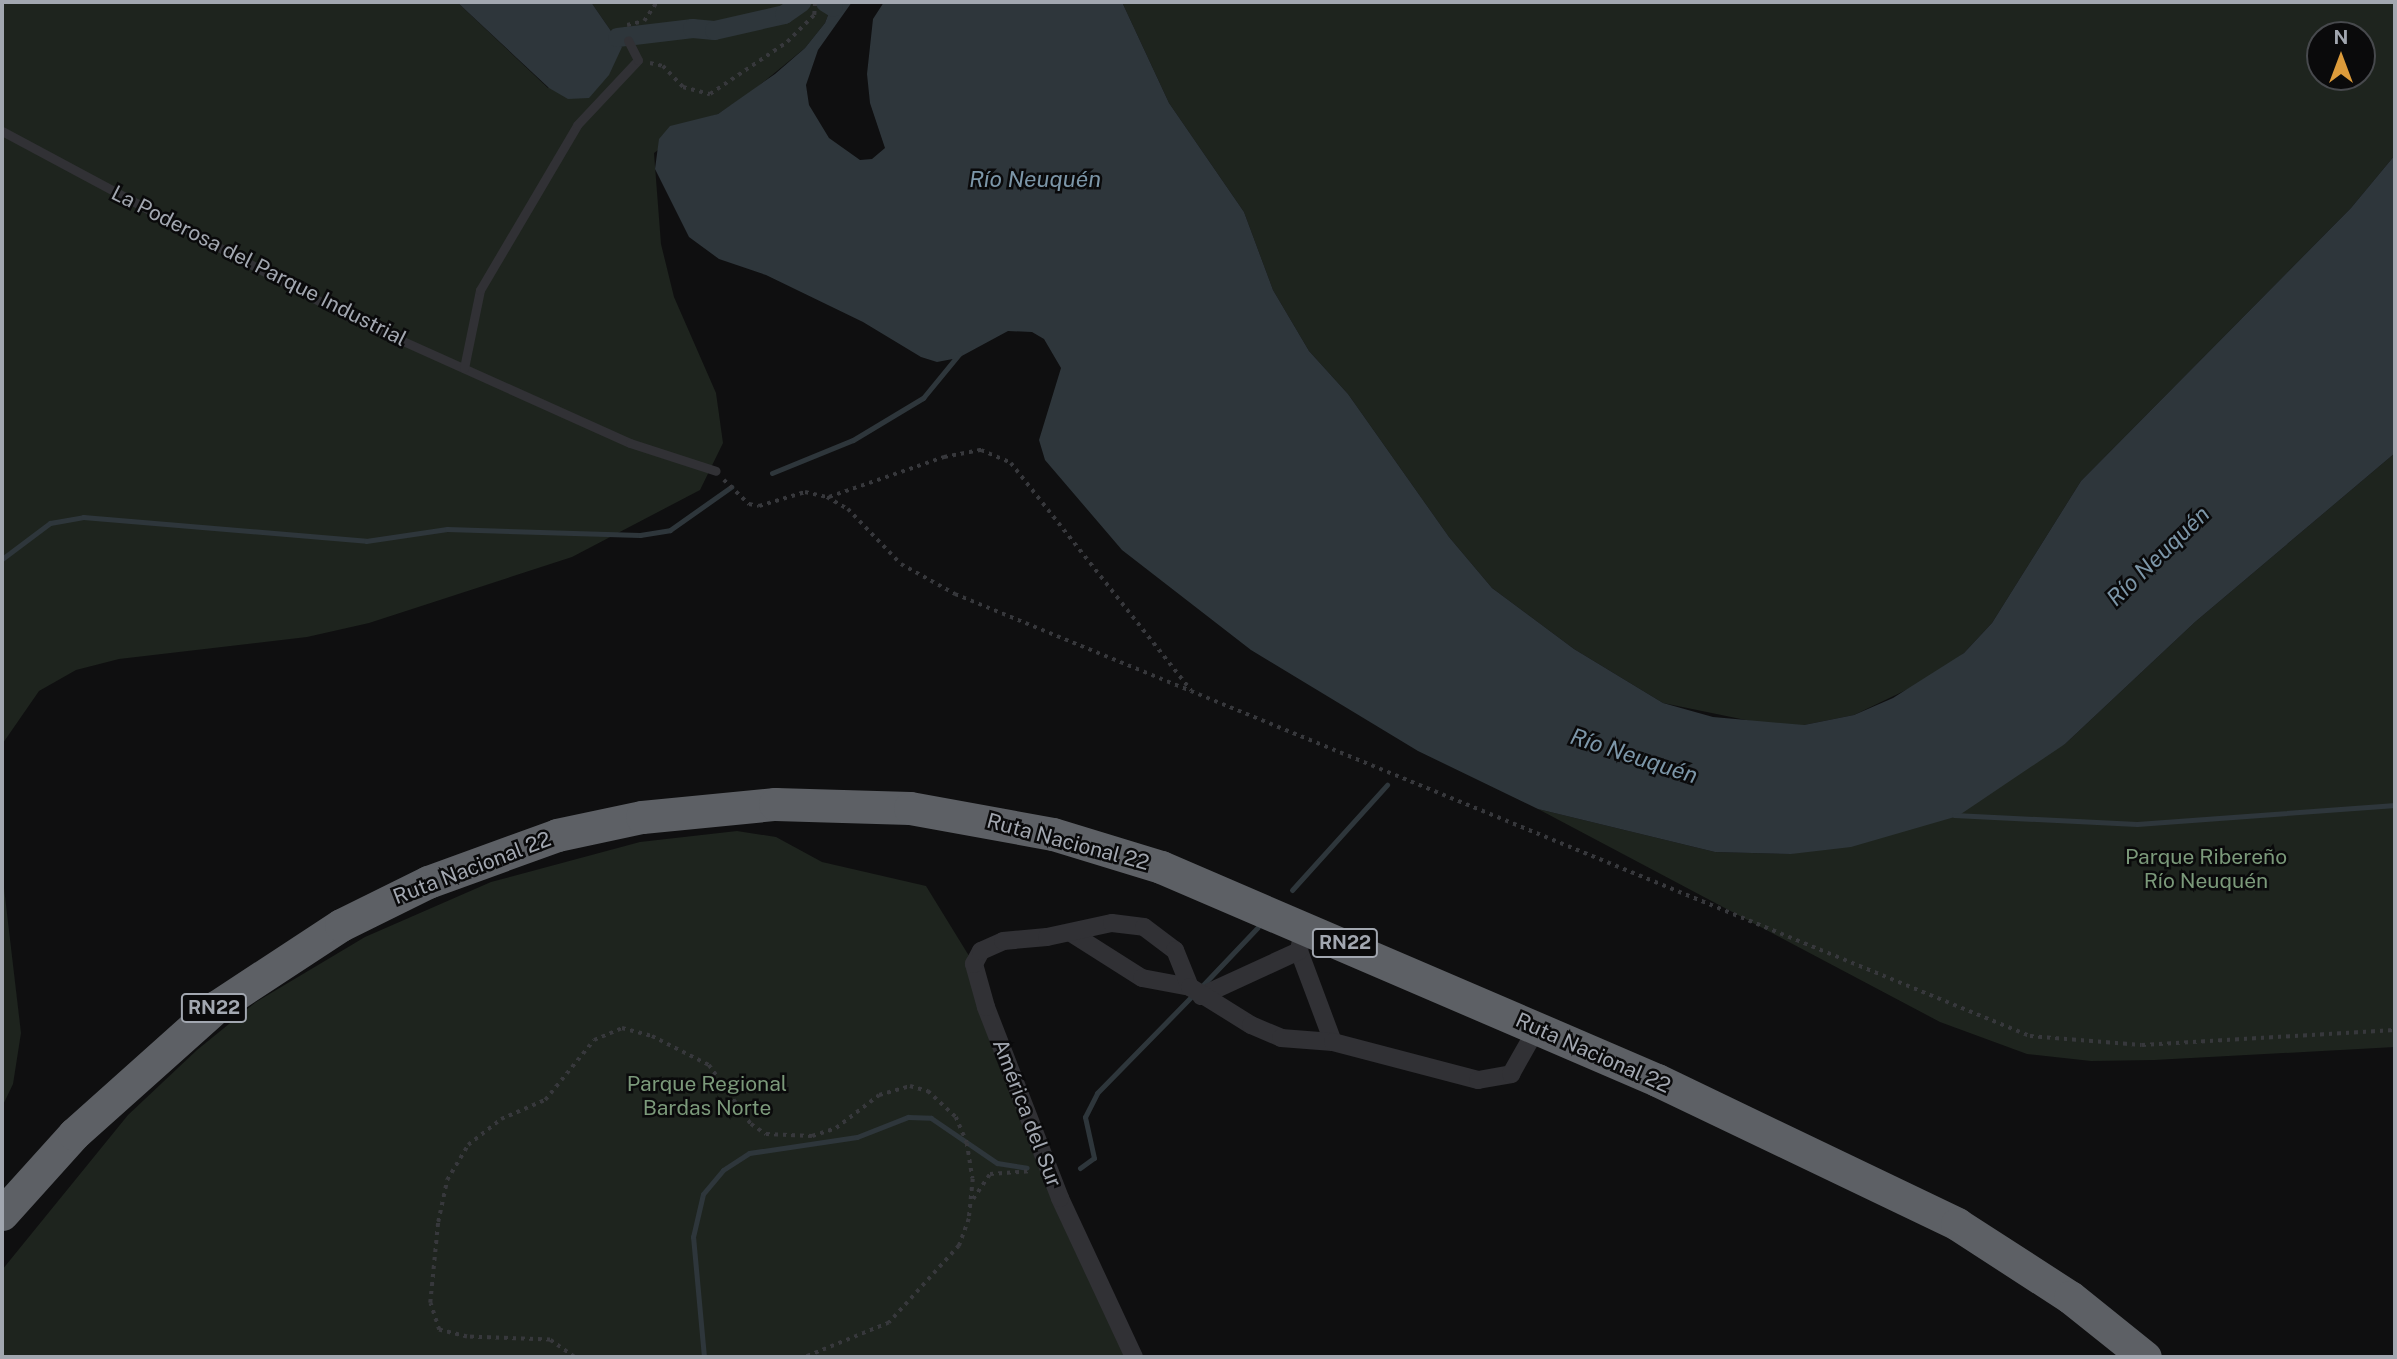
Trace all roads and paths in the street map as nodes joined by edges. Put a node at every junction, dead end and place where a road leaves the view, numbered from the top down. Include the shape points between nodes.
1 (657, 2) edge
2 (815, 2) edge
3 (626, 25) dead end
4 (628, 40) dead end
5 (638, 60) junction
6 (2, 131) edge
7 (464, 368) junction
8 (716, 471) joint
9 (827, 497) junction
10 (1192, 692) junction
11 (1071, 933) junction
12 (1302, 938) junction
13 (1196, 992) junction
14 (1537, 1028) junction
15 (2395, 1030) edge
16 (1333, 1042) junction
17 (1049, 1172) junction
18 (972, 1201) junction
19 (2, 1214) edge
20 (575, 1357) edge
21 (806, 1357) edge
22 (1134, 1357) edge
23 (2145, 1357) edge

1 - 3 path via 644,21
2 - 5 path via 814,15 787,42 727,87 710,94 683,87 663,66
4 - 5 lane
5 - 7 lane via 577,125 508,240 480,290
6 - 7 lane, La Poderosa del Parque Industrial via 345,315
7 - 8 lane, La Poderosa del Parque Industrial via 630,443
8 - 9 path via 750,504 769,504 805,492
9 - 10 path via 848,509 901,564 927,580
9 - 10 path via 944,457 981,450 1011,463
10 - 15 path via 2030,1036 2142,1045
11 - 13 street via 1142,978
11 - 13 street, América del Sur via 1112,923 1144,927 1175,950
11 - 17 street, América del Sur via 1003,941 981,951 974,964
12 - 13 street
12 - 14 highway, Ruta Nacional 22 / RN22
12 - 16 street
12 - 19 highway, Ruta Nacional 22 / RN22 via 1108,849 954,814 864,805 775,804 600,825 511,850 428,882 341,925 253,979 142,1069 66,1142
13 - 16 street via 1281,1038
14 - 16 street via 1511,1074 1494,1079 1446,1073
14 - 23 highway, Ruta Nacional 22 / RN22 via 1919,1204 2042,1278
17 - 18 path via 990,1174
17 - 22 street, América del Sur
18 - 20 path via 964,1133 944,1101 929,1091 893,1088 836,1128 784,1138 751,1124 709,1065 695,1055 637,1030 601,1033 556,1091 486,1128 455,1162 438,1222 430,1303 439,1329 450,1335 536,1337 564,1347
18 - 21 path via 967,1233 959,1247 889,1323

